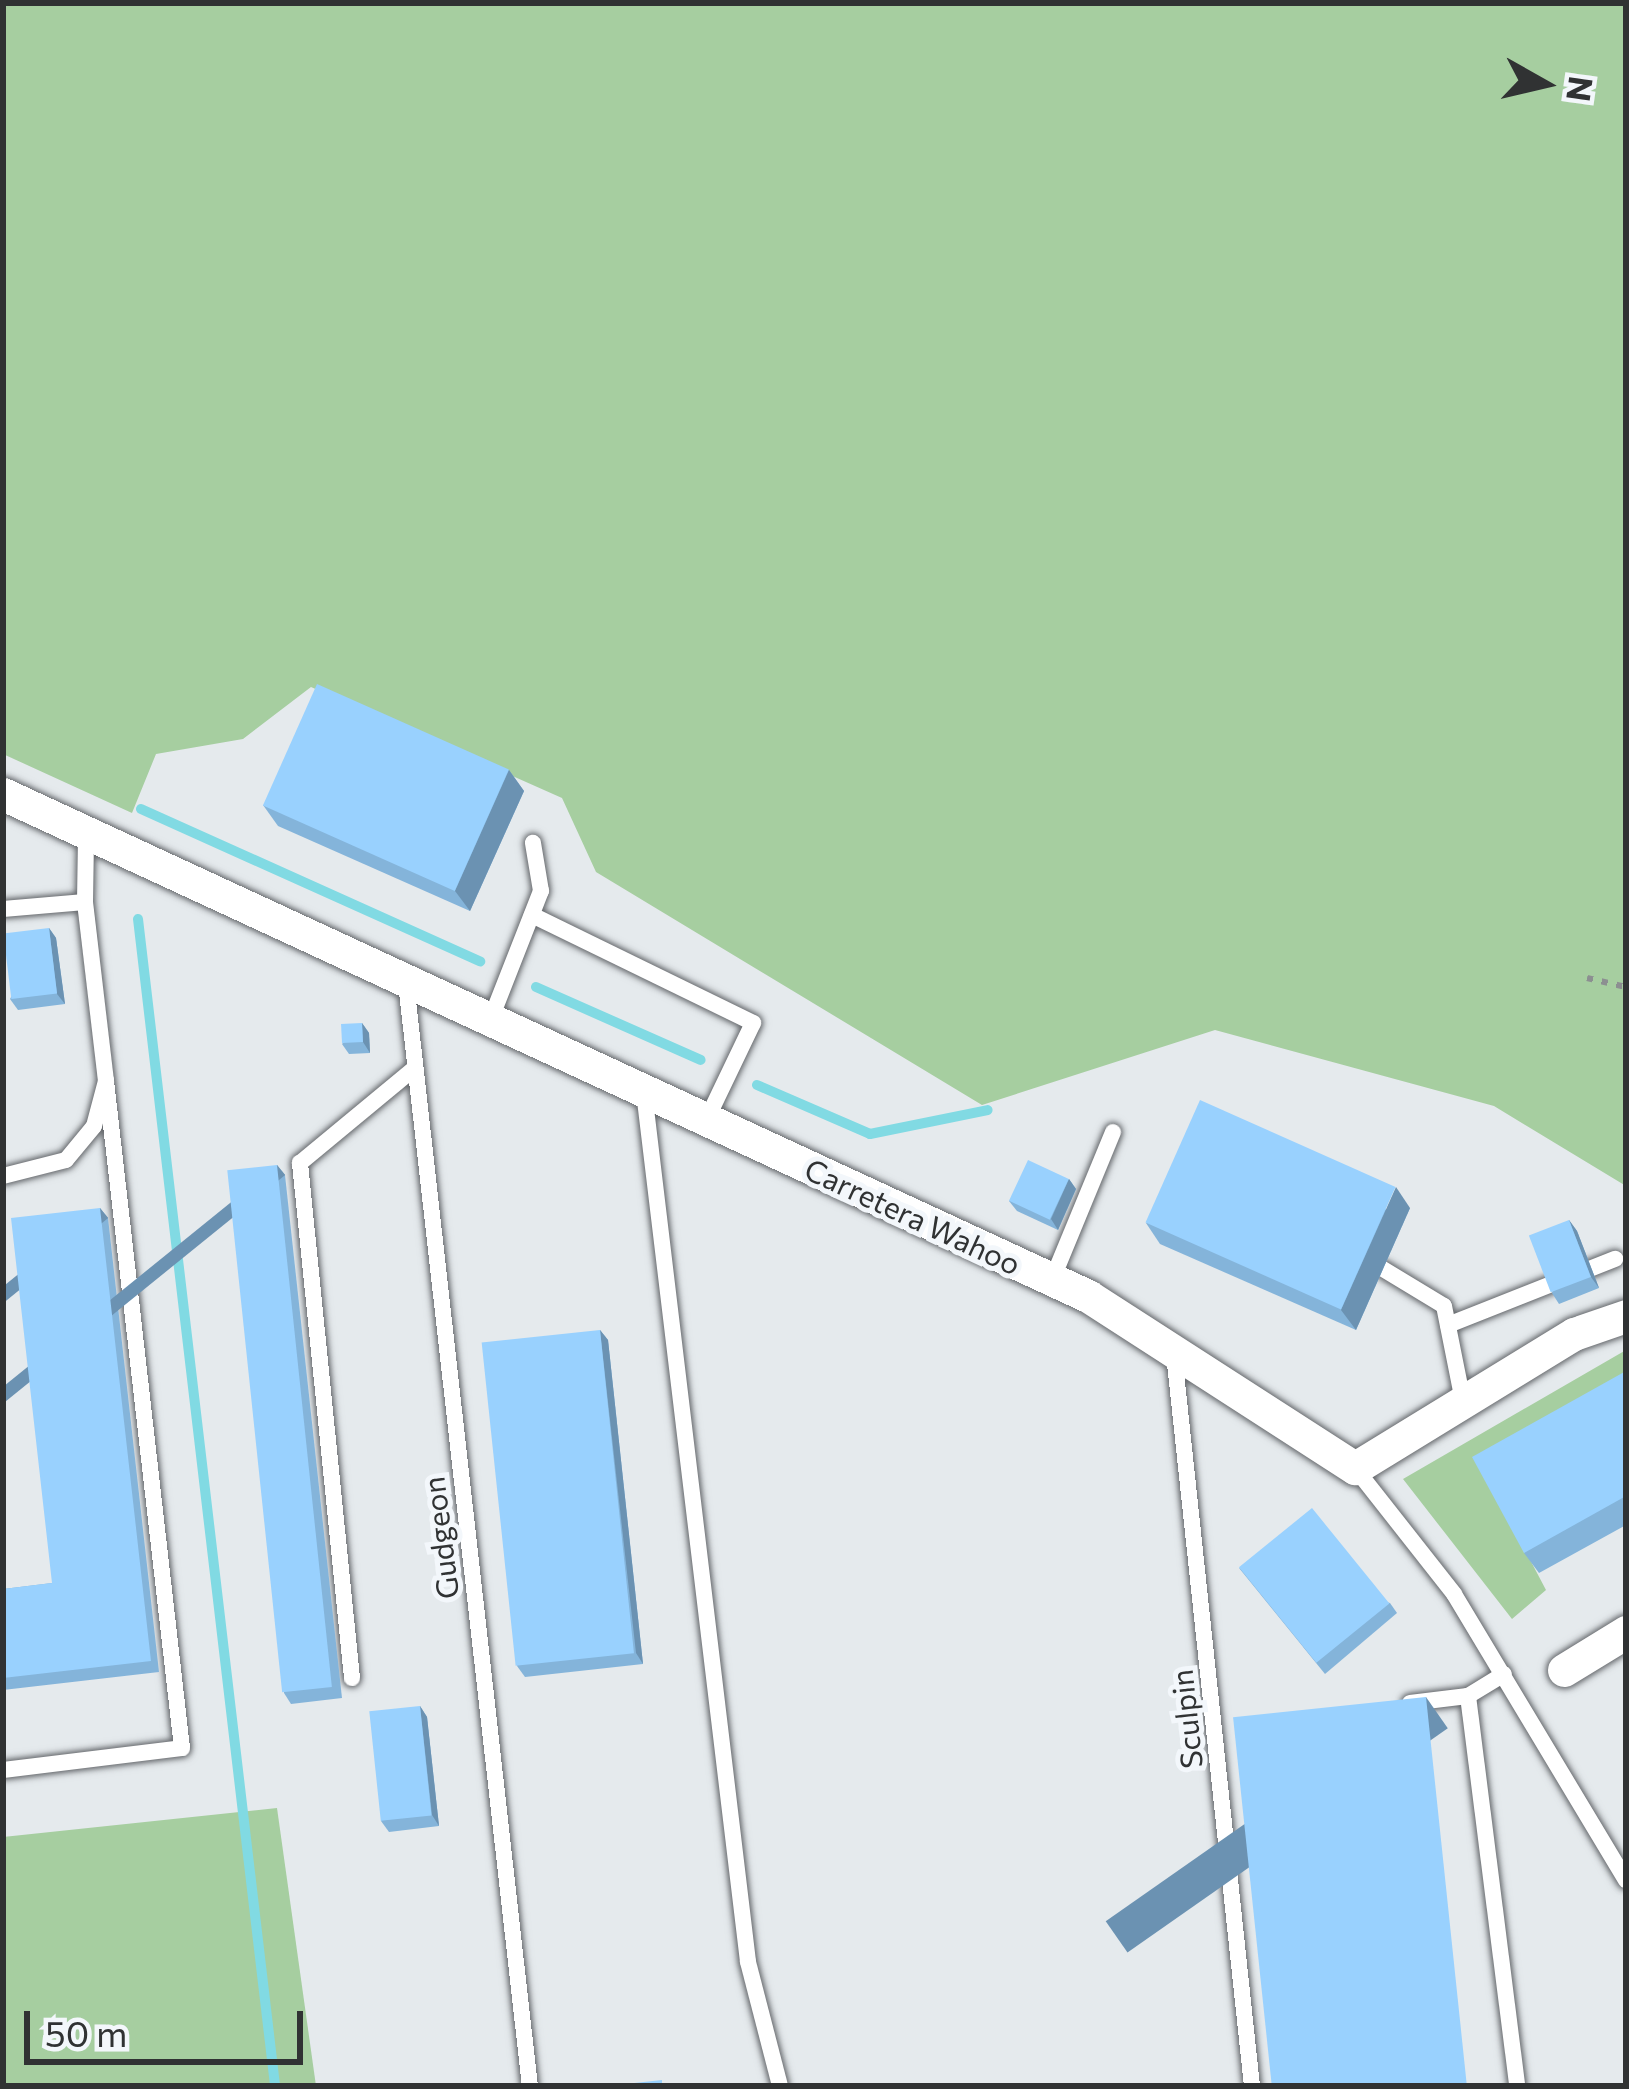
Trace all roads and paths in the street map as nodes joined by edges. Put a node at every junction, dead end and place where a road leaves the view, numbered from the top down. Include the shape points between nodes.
1 (3, 794) edge
2 (86, 836) junction
3 (533, 843) dead end
4 (85, 902) junction
5 (3, 909) edge
6 (532, 915) junction
7 (1587, 978) dead end
8 (406, 983) junction
9 (1626, 986) edge
10 (489, 1022) junction
11 (415, 1068) junction
12 (106, 1081) junction
13 (644, 1092) junction
14 (706, 1121) junction
15 (1113, 1132) dead end
16 (3, 1176) edge
17 (1615, 1259) dead end
18 (1383, 1269) dead end
19 (1052, 1280) junction
20 (1626, 1316) edge
21 (1448, 1325) junction
22 (1173, 1347) junction
23 (1463, 1401) junction
24 (1355, 1468) junction
25 (1626, 1632) edge
26 (1564, 1670) dead end
27 (1504, 1674) junction
28 (352, 1678) dead end
29 (1468, 1696) junction
30 (1375, 1706) edge
31 (1237, 1721) edge
32 (1213, 1724) junction
33 (3, 1770) edge
34 (1626, 1880) edge
35 (530, 2086) edge
36 (780, 2086) edge
37 (1252, 2086) edge
38 (1517, 2086) edge

1 - 2 street, Carretera Wahoo
2 - 4 lane
2 - 8 street, Carretera Wahoo
3 - 6 lane via 542,891
4 - 5 lane
4 - 12 lane
6 - 10 lane
6 - 14 lane via 753,1023
7 - 9 path
8 - 10 street, Carretera Wahoo
8 - 11 lane, Gudgeon
10 - 13 street, Carretera Wahoo
11 - 28 lane via 300,1163
11 - 35 lane, Gudgeon
12 - 16 lane via 94,1126 66,1160
12 - 33 lane via 182,1748
13 - 14 street, Carretera Wahoo
13 - 36 lane via 748,1962
14 - 19 street, Carretera Wahoo
15 - 19 lane
17 - 21 lane
18 - 21 lane via 1444,1306
19 - 22 street, Carretera Wahoo
20 - 23 street via 1574,1334
21 - 23 lane
22 - 24 street, Carretera Wahoo
22 - 32 lane, Sculpin
23 - 24 street
24 - 27 lane, Carretera Wahoo
25 - 26 street
27 - 29 lane
27 - 34 lane, Carretera Wahoo
29 - 30 lane
29 - 38 lane
31 - 32 lane
32 - 37 lane, Sculpin

